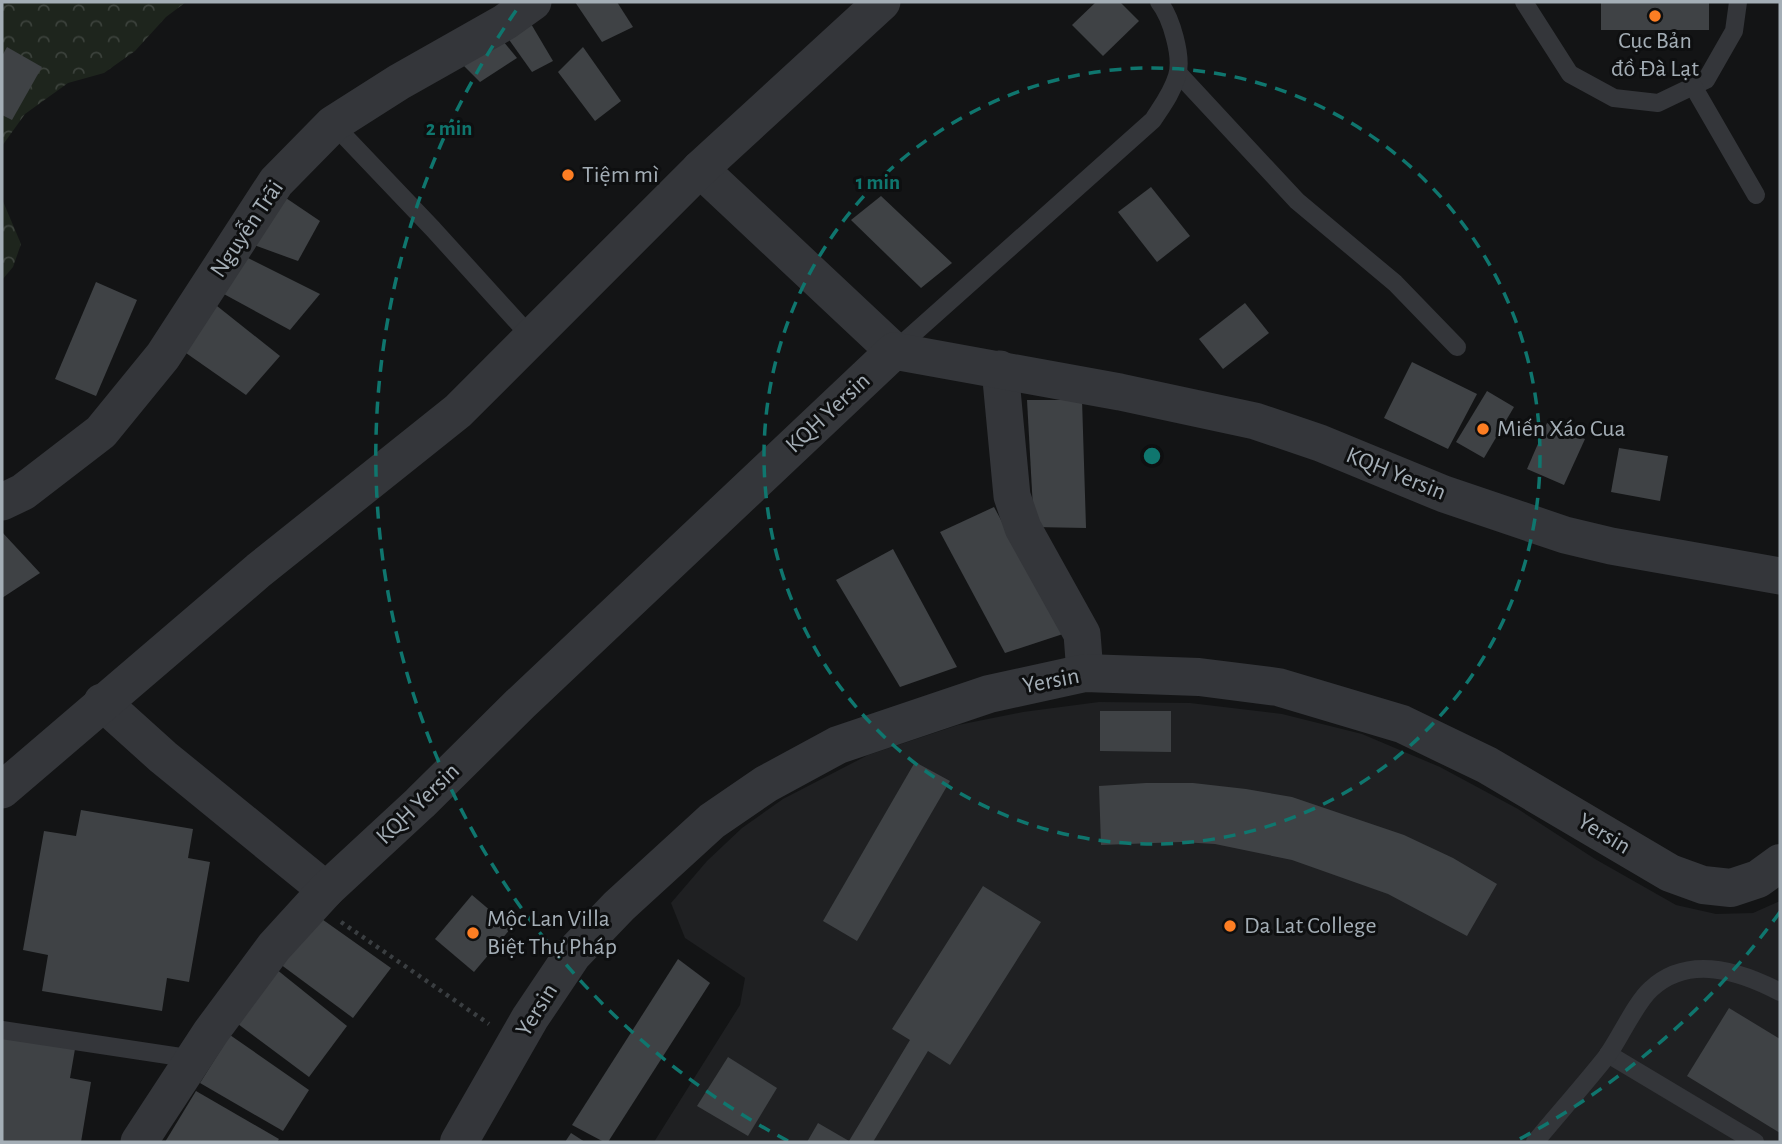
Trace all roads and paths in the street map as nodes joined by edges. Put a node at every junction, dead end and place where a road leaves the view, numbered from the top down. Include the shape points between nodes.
1 (533, 2) edge
2 (882, 2) edge
3 (1159, 2) edge
4 (1524, 2) edge
5 (1738, 2) edge
6 (1178, 73) junction
7 (1693, 86) junction
8 (333, 124) junction
9 (700, 169) junction
10 (1756, 195) dead end
11 (532, 338) junction
12 (1457, 347) dead end
13 (894, 351) junction
14 (1000, 369) junction
15 (2, 502) edge
16 (1780, 576) edge
17 (1085, 674) junction
18 (102, 702) junction
19 (2, 790) edge
20 (1780, 863) edge
21 (320, 897) junction
22 (1780, 992) edge
23 (495, 1029) dead end
24 (2, 1030) edge
25 (1608, 1054) junction
26 (194, 1059) junction
27 (139, 1142) edge
28 (459, 1142) edge
29 (1535, 1142) edge
30 (1755, 1142) edge

1 - 8 street, Nguyễn Trãi
2 - 9 street
3 - 6 lane via 1175,36
4 - 7 lane via 1570,74 1614,98 1658,103
5 - 7 lane via 1734,32 1706,80
6 - 12 lane via 1297,201 1395,284
6 - 13 lane via 1153,120
7 - 10 lane
8 - 11 lane
8 - 15 street, Nguyễn Trãi via 276,182 163,356 101,432 23,492
9 - 11 street
9 - 13 street
11 - 18 street via 458,411
13 - 14 street, KQH Yersin
13 - 21 street, KQH Yersin
14 - 16 street, KQH Yersin via 1255,422 1342,451 1456,499 1565,535
14 - 17 street via 1012,496 1023,528 1082,634
17 - 20 street, Yersin via 1199,677 1278,687 1402,724 1486,765 1670,873 1703,885 1731,888
17 - 28 street, Yersin via 989,694 838,745 766,784 712,821 573,954 530,1018
18 - 19 street
18 - 21 street
21 - 23 path
21 - 26 street, KQH Yersin via 274,947
22 - 25 lane via 1738,973 1711,967 1678,972 1650,989
24 - 26 lane
25 - 29 lane
25 - 30 lane
26 - 27 street, KQH Yersin

